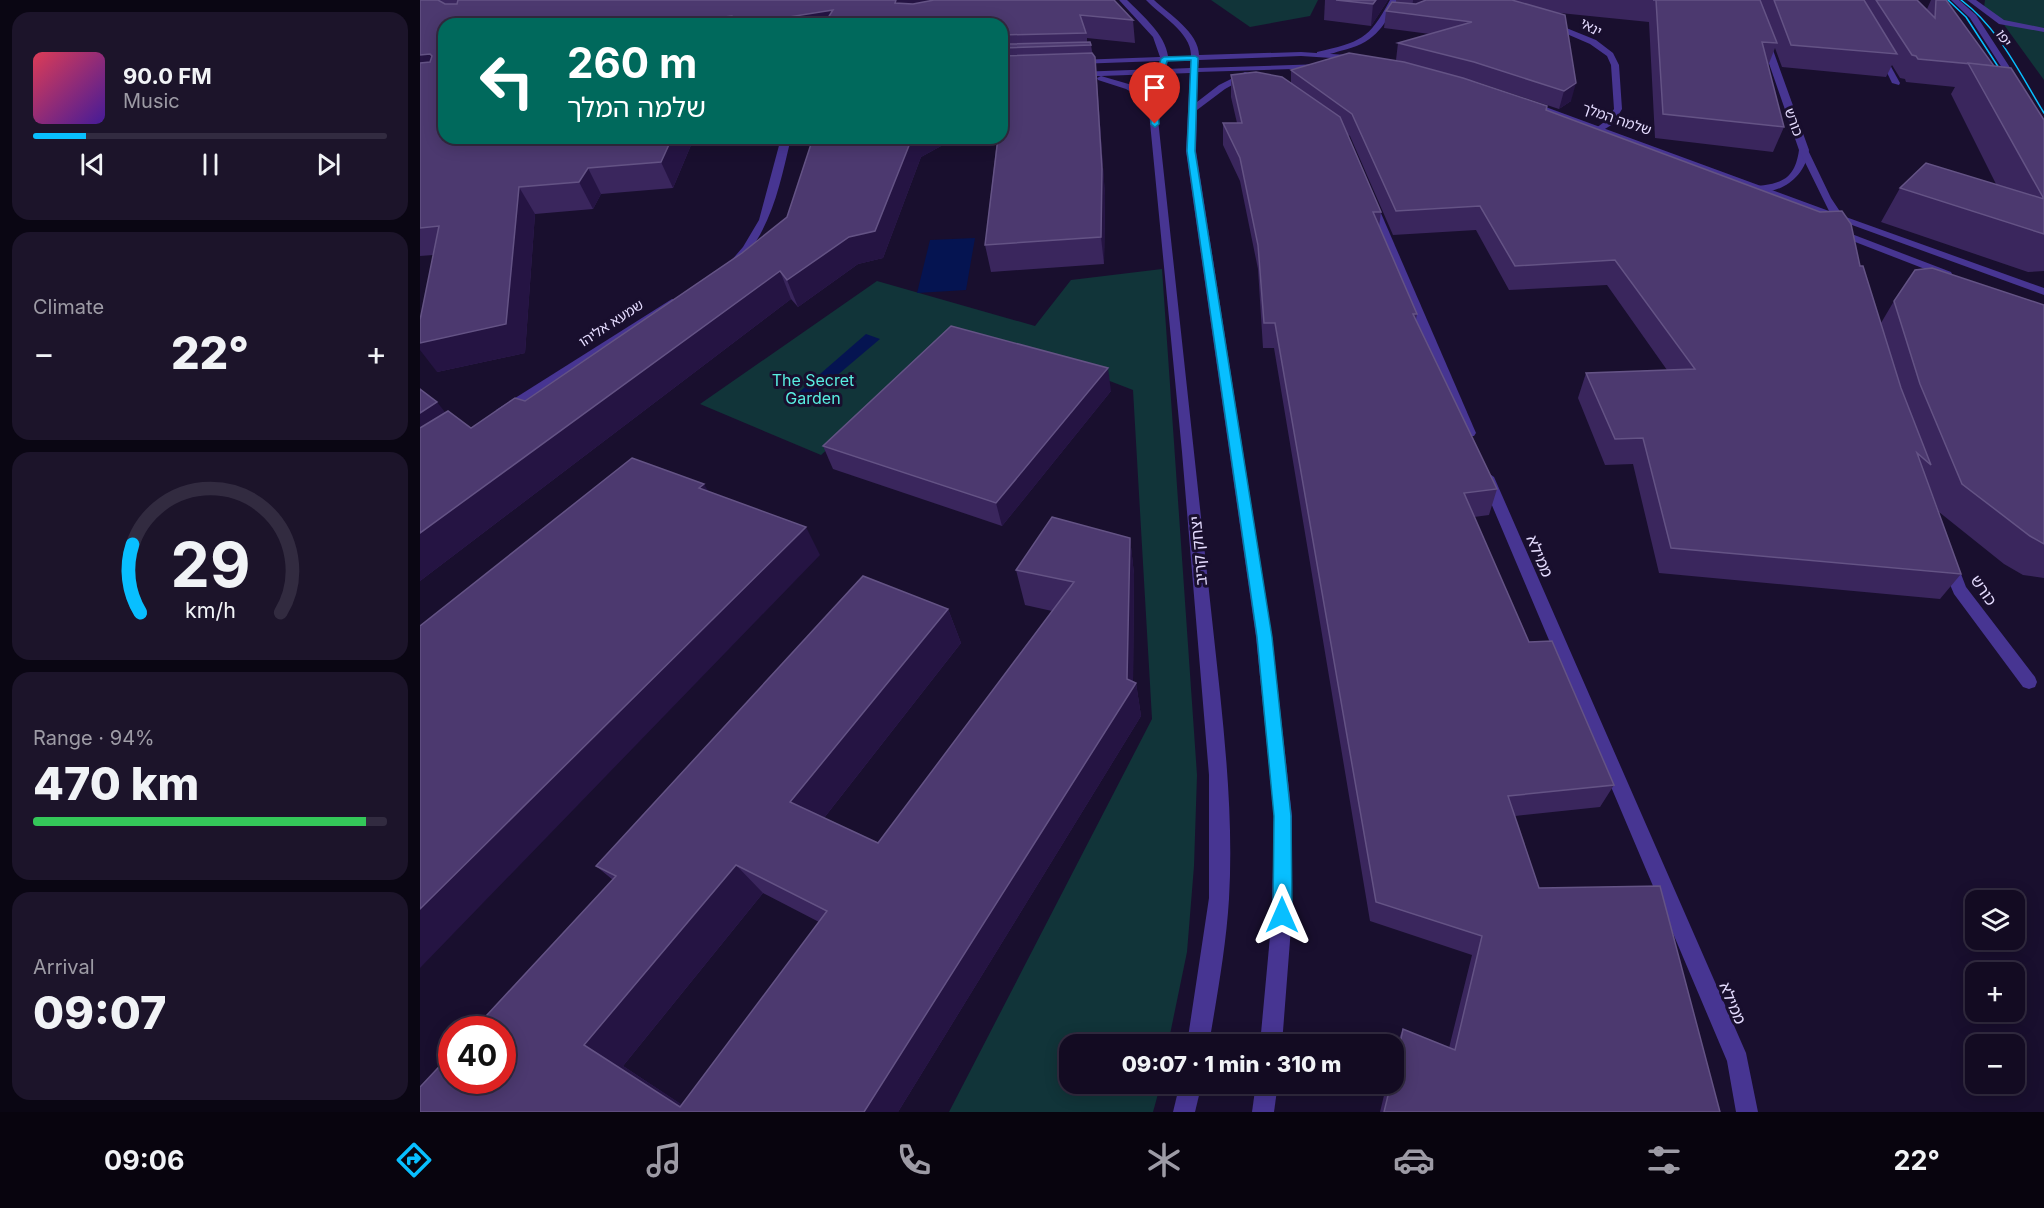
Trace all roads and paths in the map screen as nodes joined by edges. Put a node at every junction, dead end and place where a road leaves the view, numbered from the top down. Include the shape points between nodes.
1 (1123, 0) edge
2 (1150, 0) edge
3 (1394, 0) edge
4 (1751, 0) edge
5 (1945, 0) edge
6 (1955, 0) edge
7 (1971, 0) edge
8 (1541, 20) edge
9 (2034, 28) junction
10 (2044, 30) edge
11 (2044, 38) edge
12 (1875, 46) edge
13 (1320, 54) junction
14 (1195, 58) junction
15 (1164, 59) junction
16 (1370, 59) edge
17 (1069, 62) edge
18 (1336, 67) edge
19 (1261, 68) junction
20 (1195, 71) junction
21 (1160, 72) junction
22 (1062, 74) edge
23 (1074, 74) junction
24 (1228, 83) junction
25 (1896, 83) edge
26 (1256, 88) edge
27 (2022, 91) edge
28 (1517, 100) edge
29 (1152, 101) junction
30 (1193, 109) junction
31 (1600, 128) junction
32 (1583, 135) edge
33 (1599, 141) joint
34 (784, 144) edge
35 (1804, 150) junction
36 (1763, 189) junction
37 (1367, 192) edge
38 (1760, 202) edge
39 (1839, 218) junction
40 (1822, 225) edge
41 (1842, 233) junction
42 (1847, 254) edge
43 (722, 271) edge
44 (1960, 279) edge
45 (2044, 292) edge
46 (684, 294) edge
47 (494, 416) edge
48 (1942, 546) edge
49 (2029, 682) dead end
50 (1200, 1034) edge
51 (1272, 1034) edge
52 (1188, 1094) edge
53 (1265, 1094) edge
54 (1184, 1112) edge
55 (1263, 1112) edge
56 (1747, 1112) edge

1 - 15 street via 1159,40
2 - 14 street via 1188,37
3 - 13 street via 1391,15 1367,40
4 - 35 street, כורש
5 - 6 street
6 - 27 street, יפו via 1983,31
7 - 9 street via 2002,22
8 - 31 street, ינאי via 1568,29 1610,55 1618,109 1610,122
9 - 10 street
9 - 11 street
12 - 25 street
13 - 14 street
13 - 16 street
14 - 15 street
14 - 20 street
15 - 17 street
15 - 21 street, יצחק קריב
18 - 19 street
19 - 20 street
19 - 24 street
20 - 21 street
20 - 30 street
21 - 23 street
21 - 29 street, יצחק קריב
22 - 23 street
23 - 29 street via 1120,84
24 - 26 street
24 - 30 street
28 - 31 street, שלמה המלך
29 - 50 street, יצחק קריב via 1194,505 1219,814 1219,897
30 - 51 street via 1191,151 1264,637 1283,816 1282,915
31 - 33 street, ינאי
31 - 36 street, שלמה המלך
32 - 33 street, שלמה המלך
34 - 43 street via 764,224 748,248
35 - 36 street, כורש via 1804,162 1794,177
35 - 39 street
36 - 38 street, כורש via 1739,192
36 - 39 street, שלמה המלך
37 - 56 street, ממילא via 1738,1061
39 - 45 street, שלמה המלך
40 - 41 street
41 - 42 street
41 - 44 street
46 - 47 street, שמעא אליהו
48 - 49 street, כורש via 1959,590
52 - 54 street
53 - 55 street

